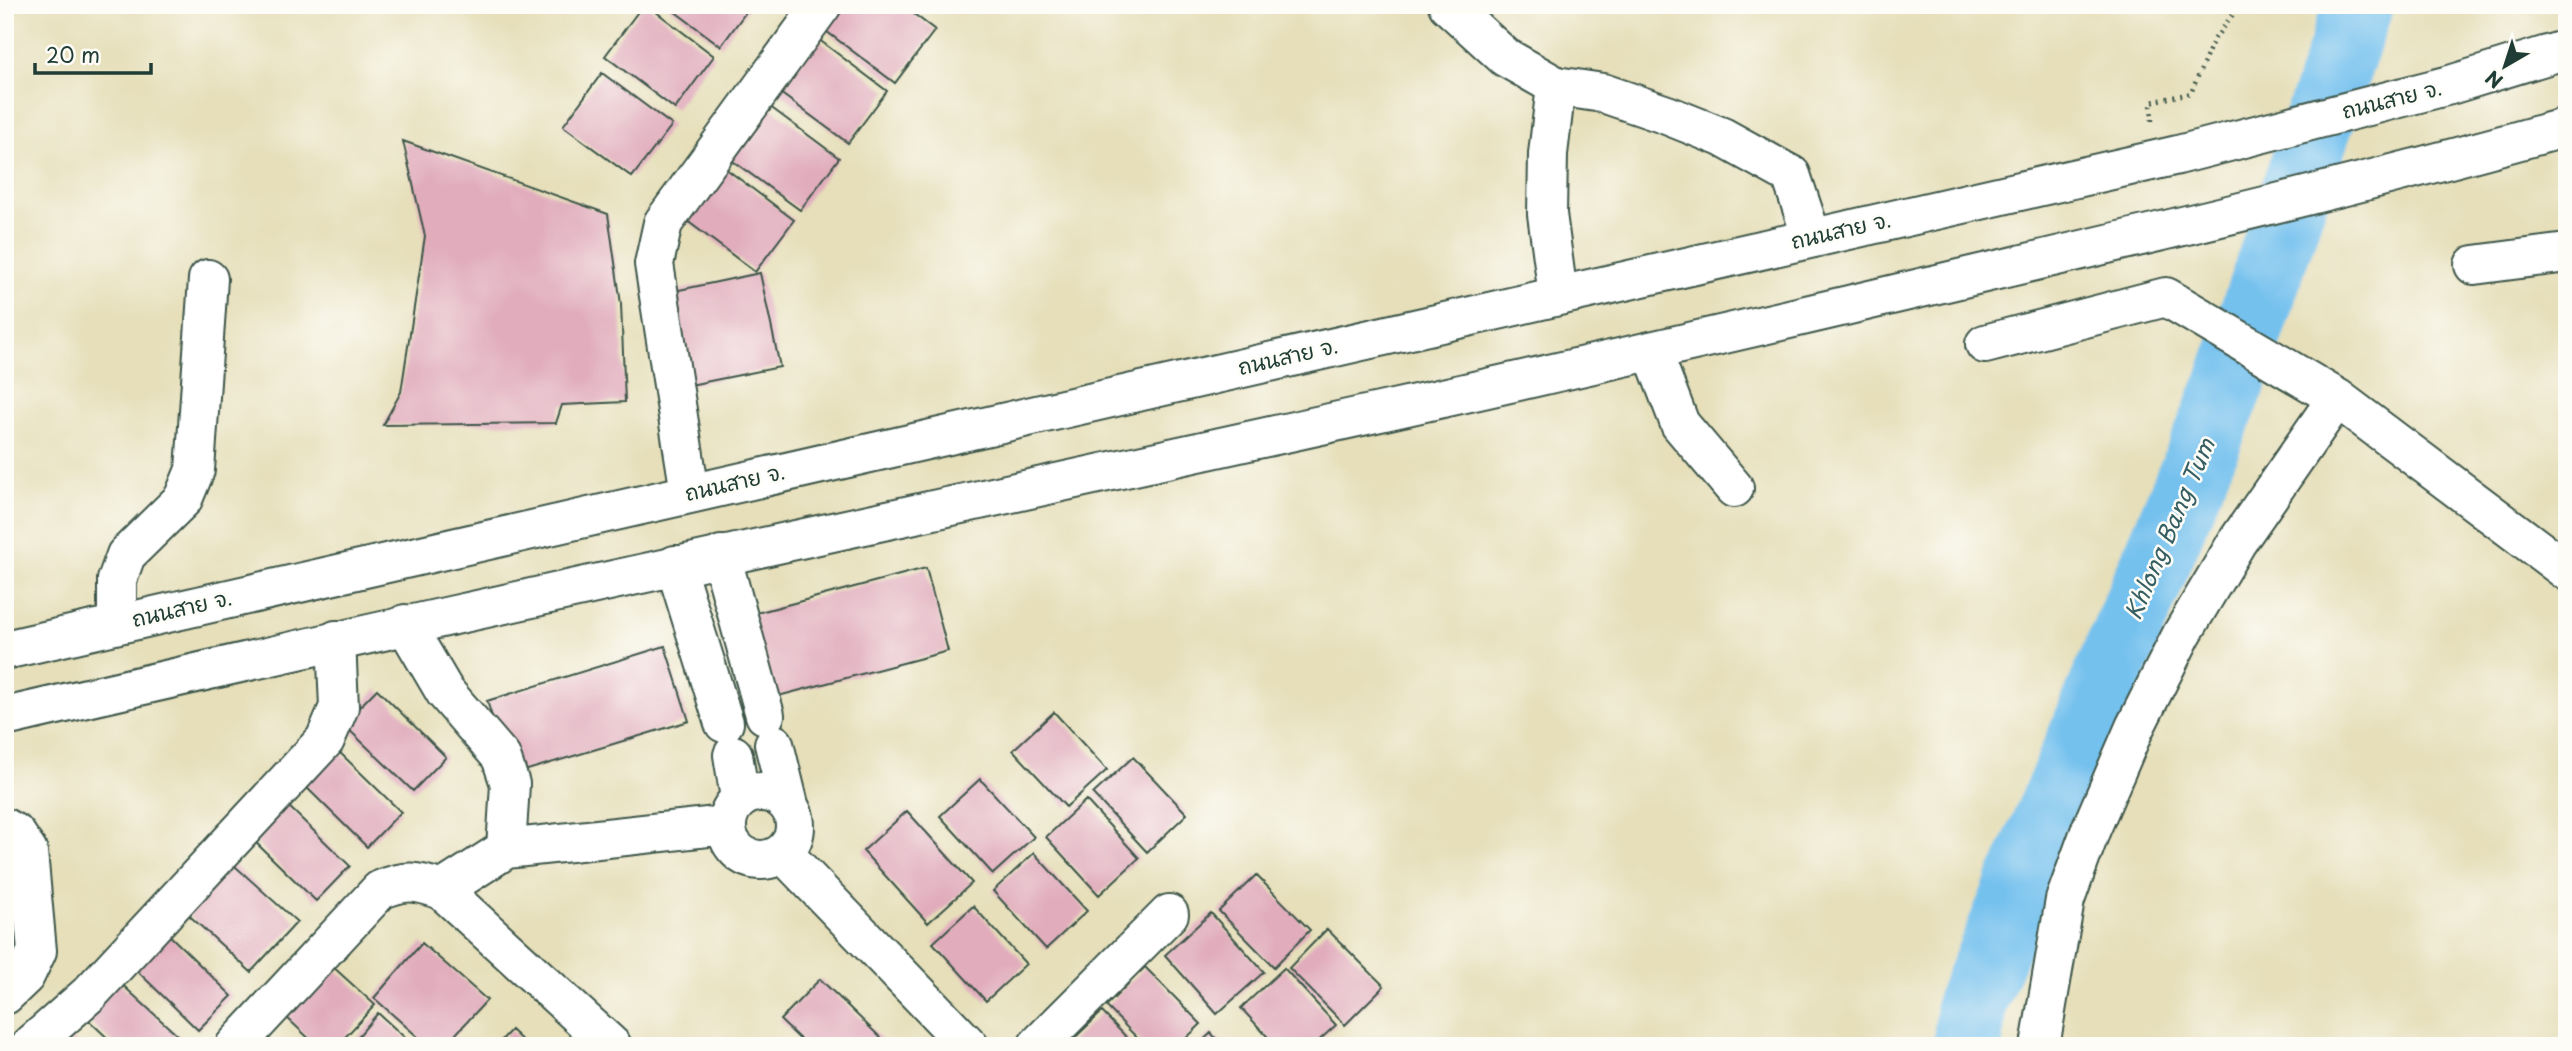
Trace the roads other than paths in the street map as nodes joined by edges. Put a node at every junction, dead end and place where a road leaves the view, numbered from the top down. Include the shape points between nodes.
1 (822, 5) edge
2 (1448, 5) edge
3 (2567, 49) edge
4 (1556, 86) junction
5 (2567, 127) edge
6 (1812, 238) junction
7 (2567, 253) edge
8 (2474, 265) dead end
9 (208, 279) dead end
10 (1558, 295) junction
11 (1985, 344) dead end
12 (1652, 351) junction
13 (2337, 398) junction
14 (1734, 488) dead end
15 (690, 493) junction
16 (721, 555) junction
17 (675, 565) junction
18 (2567, 571) edge
19 (117, 624) junction
20 (405, 624) junction
21 (336, 640) junction
22 (5, 650) edge
23 (5, 717) edge
24 (789, 805) junction
25 (733, 812) junction
26 (5, 828) edge
27 (506, 849) junction
28 (783, 853) junction
29 (442, 890) junction
30 (1169, 914) dead end
31 (5, 995) edge
32 (250, 1041) edge
33 (30, 1046) edge
34 (611, 1046) edge
35 (969, 1046) edge
36 (1037, 1046) edge
37 (2040, 1046) edge

1 - 15 street via 663,223 654,264
2 - 4 street via 1505,57
3 - 6 street, ถนนสาย จ. via 2450,85 2166,157
4 - 6 street via 1604,93 1667,115 1722,137 1791,175
4 - 10 street via 1547,214
5 - 12 street via 2174,228
6 - 10 street, ถนนสาย จ.
7 - 8 street
9 - 19 street via 195,470 183,499 126,555 117,580
10 - 15 street, ถนนสาย จ.
11 - 13 street via 2166,297
12 - 14 street via 1680,424
12 - 16 street
13 - 18 street
13 - 37 street via 2236,542 2134,727 2065,900
15 - 19 street, ถนนสาย จ.
16 - 17 street
16 - 24 street
17 - 20 street
17 - 25 street via 728,739
19 - 22 street, ถนนสาย จ.
20 - 21 street
20 - 27 street via 445,692 501,757 510,784
21 - 23 street
21 - 33 street via 339,708 325,740 89,994
24 - 25 street via 775,794 757,791
24 - 28 street via 796,830
25 - 27 street
25 - 28 street via 730,840 739,852 769,860
26 - 31 street via 16,834 27,852 37,951 25,976
27 - 29 street
28 - 35 street
29 - 32 street via 416,881 380,890
29 - 34 street
30 - 36 street

